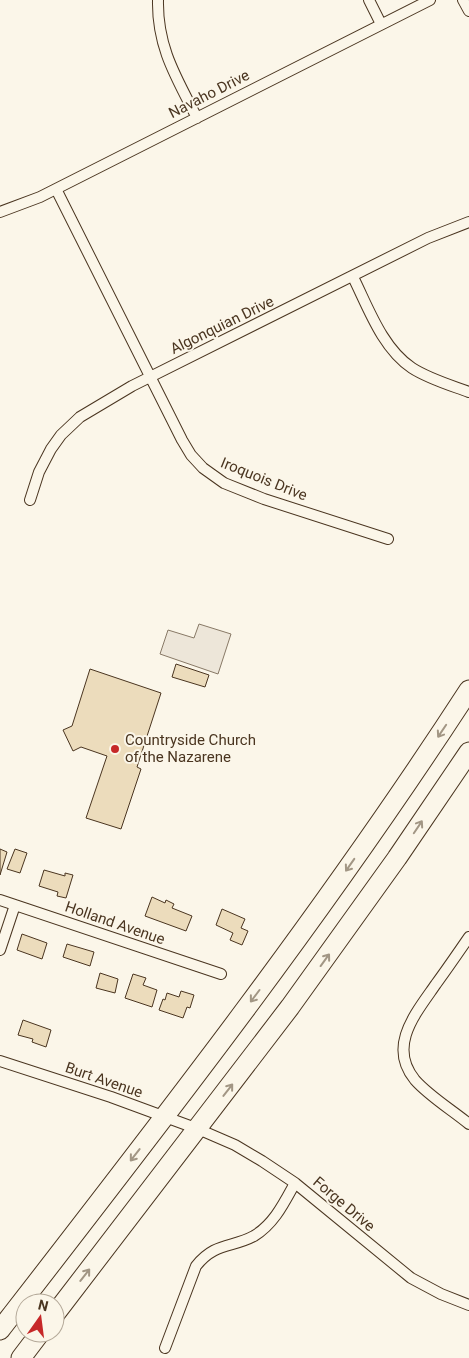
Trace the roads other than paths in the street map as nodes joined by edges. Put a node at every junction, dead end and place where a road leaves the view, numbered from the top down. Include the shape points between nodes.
1 (158, 0) edge
2 (369, 0) edge
3 (430, 0) edge
4 (463, 0) edge
5 (469, 11) edge
6 (381, 24) junction
7 (197, 118) junction
8 (56, 189) junction
9 (0, 212) edge
10 (469, 222) edge
11 (353, 277) junction
12 (150, 378) junction
13 (469, 392) edge
14 (30, 500) dead end
15 (388, 539) dead end
16 (469, 690) edge
17 (469, 752) edge
18 (0, 900) edge
19 (15, 905) junction
20 (469, 938) edge
21 (0, 950) edge
22 (221, 974) dead end
23 (0, 1061) edge
24 (165, 1116) junction
25 (469, 1124) edge
26 (198, 1129) junction
27 (295, 1183) junction
28 (65, 1301) edge
29 (469, 1305) edge
30 (0, 1330) edge
31 (32, 1343) edge
32 (165, 1348) dead end
33 (21, 1358) edge

1 - 7 street via 159,32 164,49
2 - 6 street
3 - 6 street, Navaho Drive
4 - 5 street
6 - 7 street, Navaho Drive
7 - 8 street, Navaho Drive
8 - 9 street, Navaho Drive
8 - 12 street, Iroquois Drive
10 - 11 street, Algonquian Drive via 428,238
11 - 12 street, Algonquian Drive
11 - 13 street via 394,351 413,369
12 - 14 street, Algonquian Drive via 73,422 51,449
12 - 15 street, Iroquois Drive via 191,455 209,474 264,499
16 -> 24 highway via 316,914
26 -> 17 highway via 338,943
18 - 19 street, Holland Avenue
19 - 21 street
19 - 22 street, Holland Avenue
20 - 25 street via 414,1015 406,1031 404,1048 407,1065 415,1080
23 - 24 street, Burt Avenue
24 - 26 street, Burt Avenue
24 -> 30 highway
26 - 27 street, Forge Drive via 235,1145
28 -> 26 highway
27 - 29 street, Forge Drive via 411,1278
27 - 32 street via 270,1223 256,1234 215,1249 201,1259
31 - 33 highway

